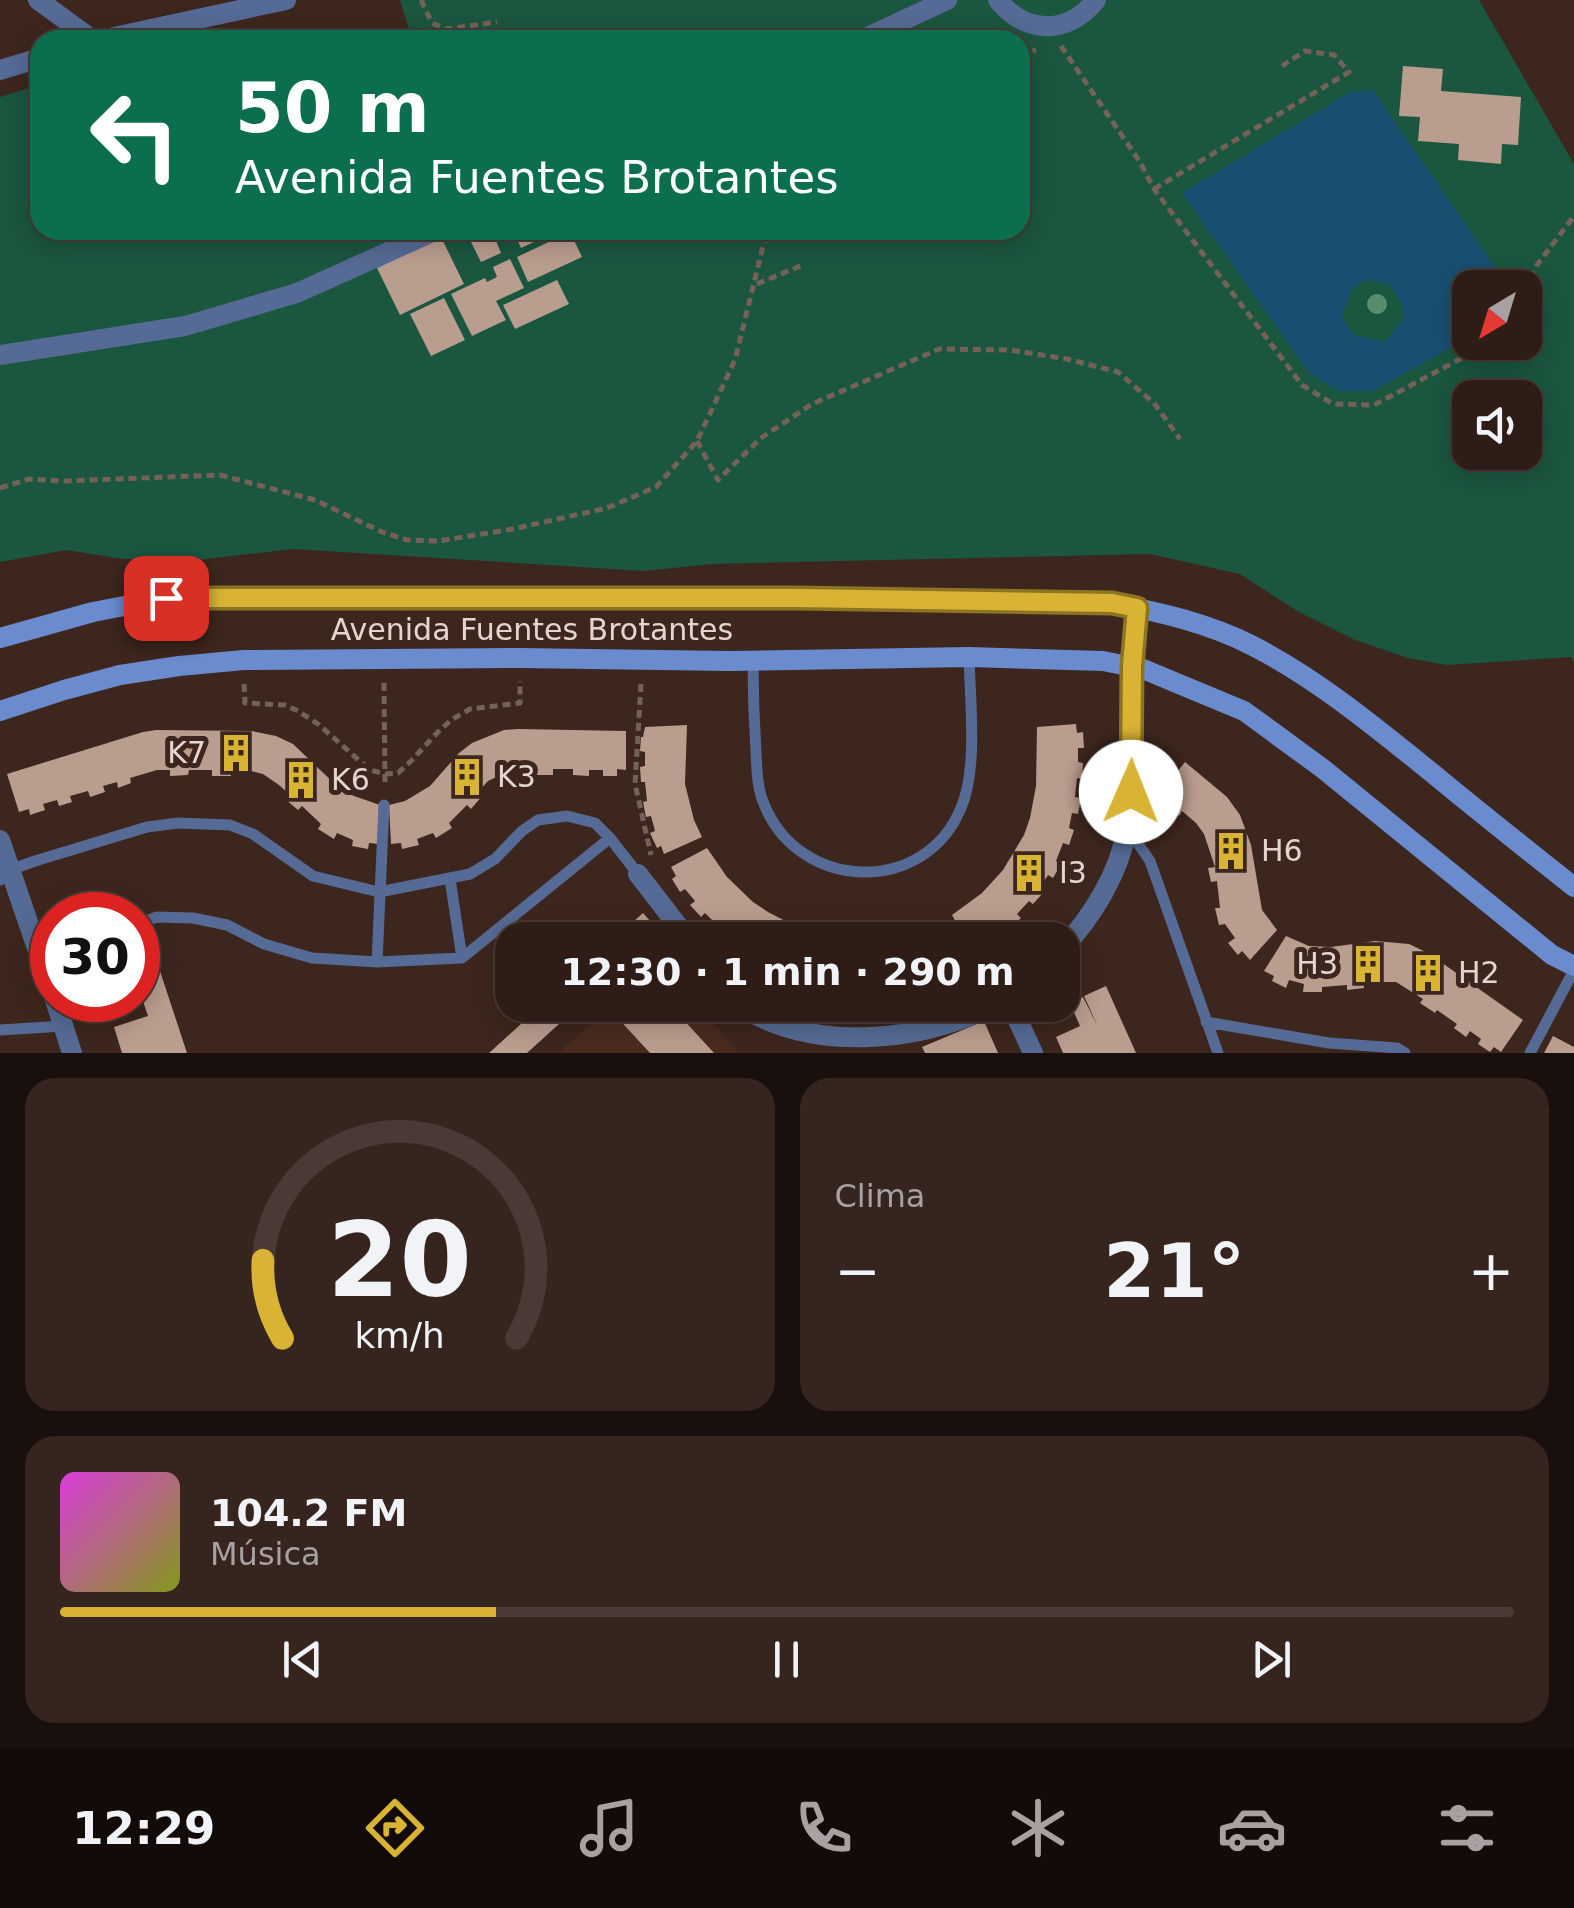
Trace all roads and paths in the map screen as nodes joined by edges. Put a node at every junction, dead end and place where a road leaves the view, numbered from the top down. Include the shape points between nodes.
1 (38, 0) edge
2 (286, 0) edge
3 (421, 0) edge
4 (947, 0) edge
5 (998, 0) edge
6 (1096, 0) edge
7 (497, 22) dead end
8 (82, 30) edge
9 (144, 30) edge
10 (882, 30) edge
11 (1030, 52) edge
12 (30, 61) edge
13 (1282, 66) dead end
14 (0, 70) edge
15 (1154, 189) junction
16 (1574, 216) edge
17 (415, 240) edge
18 (765, 240) edge
19 (805, 264) dead end
20 (1535, 270) edge
21 (756, 284) junction
22 (0, 355) edge
23 (1458, 360) edge
24 (1180, 439) dead end
25 (697, 441) junction
26 (0, 488) edge
27 (1137, 608) junction
28 (0, 638) edge
29 (969, 657) junction
30 (384, 658) junction
31 (520, 658) junction
32 (244, 660) junction
33 (753, 660) junction
34 (644, 661) junction
35 (1132, 666) junction
36 (0, 710) edge
37 (385, 774) junction
38 (384, 805) joint
39 (1128, 828) junction
40 (610, 838) junction
41 (0, 840) edge
42 (647, 870) junction
43 (5, 875) edge
44 (450, 879) junction
45 (1574, 886) edge
46 (379, 892) junction
47 (160, 918) edge
48 (30, 922) edge
49 (679, 922) edge
50 (1080, 924) edge
51 (462, 958) junction
52 (377, 962) junction
53 (1574, 968) edge
54 (63, 1022) edge
55 (766, 1022) edge
56 (950, 1022) edge
57 (1018, 1022) edge
58 (1206, 1022) junction
59 (64, 1026) junction
60 (0, 1030) edge
61 (1326, 1048) edge
62 (1399, 1051) edge
63 (72, 1053) edge
64 (1032, 1053) edge
65 (1218, 1053) edge
66 (1530, 1053) edge

1 - 8 street
2 - 9 street
3 - 7 path via 432,23 446,29
4 - 10 street
5 - 6 street via 1018,19 1041,26 1064,24
11 - 15 path via 1060,44
12 - 14 street
13 - 15 path via 1305,51 1334,55 1349,72
15 - 23 path via 1302,385 1333,404 1374,405
16 - 20 path
17 - 22 street via 297,294 186,326
18 - 21 path
19 - 21 path
21 - 25 path via 736,360
24 - 25 path via 1154,403 1118,372 1010,350 940,348 812,404 761,438 718,480
25 - 26 path via 656,487 606,508 438,541 407,540 315,500 220,475 29,479
27 - 28 street, Avenida Fuentes Brotantes via 797,598 166,598
27 - 35 street
27 - 45 street, Avenida Fuentes Brotantes via 1249,644 1314,682
29 - 33 street, Avenida Fuentes Brotantes
29 - 33 lane via 970,768 960,810 920,857 860,873 809,858 771,820 757,780
29 - 35 street, Avenida Fuentes Brotantes
30 - 31 street, Avenida Fuentes Brotantes
30 - 32 street, Avenida Fuentes Brotantes
30 - 37 path
31 - 34 street, Avenida Fuentes Brotantes
31 - 37 path via 520,703 470,709 398,772
32 - 36 street, Avenida Fuentes Brotantes via 120,675
32 - 37 path via 245,702 298,711 370,770
33 - 34 street, Avenida Fuentes Brotantes
34 - 42 path via 635,784
35 - 39 street
35 - 53 street, Avenida Fuentes Brotantes via 1244,711
37 - 38 path
38 - 46 lane
39 - 50 street via 1105,890
39 - 58 lane via 1150,861
40 - 42 lane
40 - 44 lane via 595,823 567,816 538,820 496,858
40 - 51 lane
41 - 43 street
42 - 49 street
43 - 46 lane via 146,827 203,823 253,834 313,876
43 - 48 street
44 - 46 lane
44 - 51 lane
46 - 52 lane
47 - 52 lane via 228,925 312,958
51 - 52 lane
53 - 66 lane
54 - 59 street
55 - 56 street via 851,1040 897,1038
57 - 64 street
58 - 61 lane
58 - 65 lane
59 - 60 lane
59 - 63 street
61 - 62 lane

